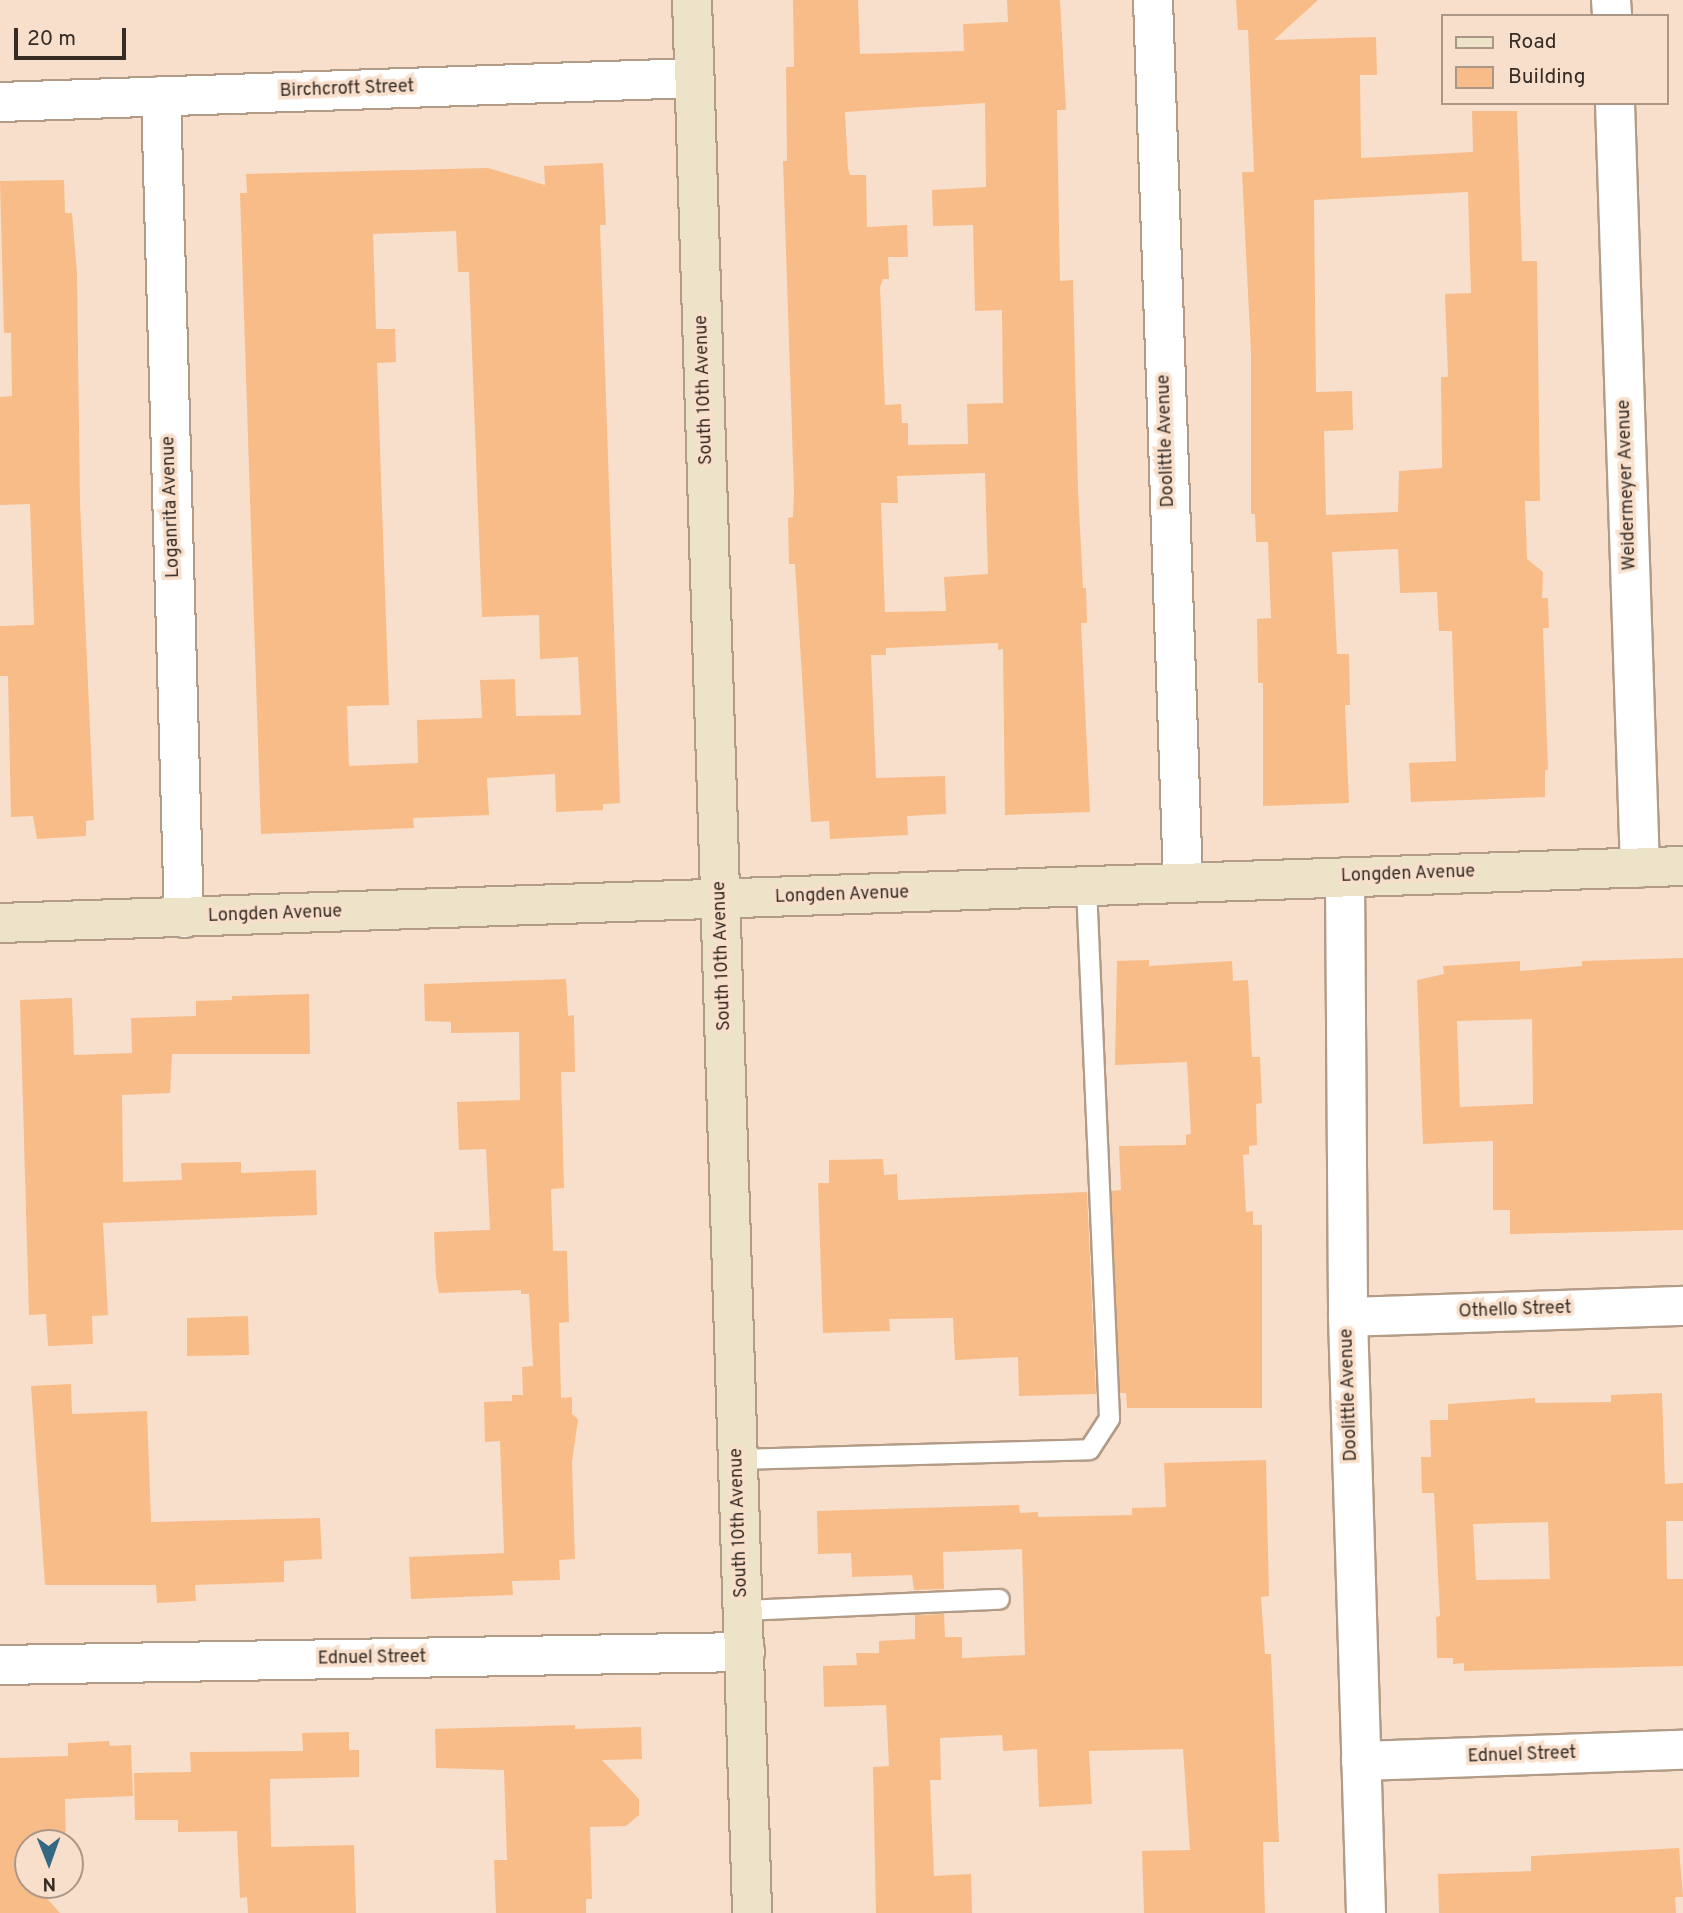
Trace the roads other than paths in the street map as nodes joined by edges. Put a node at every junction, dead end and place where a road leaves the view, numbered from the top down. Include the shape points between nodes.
1 (692, 0) edge
2 (1153, 0) edge
3 (695, 78) junction
4 (160, 96) junction
5 (0, 102) edge
6 (1615, 105) edge
7 (1683, 866) edge
8 (1640, 868) junction
9 (1345, 877) junction
10 (1183, 882) junction
11 (1086, 887) junction
12 (723, 900) junction
13 (184, 918) junction
14 (0, 923) edge
15 (1683, 1306) edge
16 (1348, 1317) junction
17 (738, 1459) junction
18 (999, 1599) dead end
19 (742, 1610) junction
20 (745, 1652) junction
21 (0, 1665) edge
22 (1683, 1750) edge
23 (1361, 1761) junction
24 (752, 1913) edge
25 (1366, 1913) edge

1 - 3 street, South 10th Avenue
2 - 10 street, Doolittle Avenue
3 - 4 street, Birchcroft Street
3 - 12 street, South 10th Avenue
4 - 5 street, Birchcroft Street
4 - 13 street, Loganrita Avenue
6 - 8 street, Weidermeyer Avenue
7 - 8 street, Longden Avenue
8 - 9 street, Longden Avenue
9 - 10 street, Longden Avenue
9 - 16 street, Doolittle Avenue
10 - 11 street, Longden Avenue
11 - 12 street, Longden Avenue
11 - 17 lane via 1109,1418 1090,1449
12 - 13 street, Longden Avenue
12 - 17 street, South 10th Avenue
13 - 14 street, Longden Avenue
15 - 16 street, Othello Street
16 - 23 street, Doolittle Avenue
17 - 19 street, South 10th Avenue
18 - 19 lane
19 - 20 street, South 10th Avenue
20 - 21 street, Ednuel Street
20 - 24 street, South 10th Avenue
22 - 23 street, Ednuel Street
23 - 25 street, Doolittle Avenue

